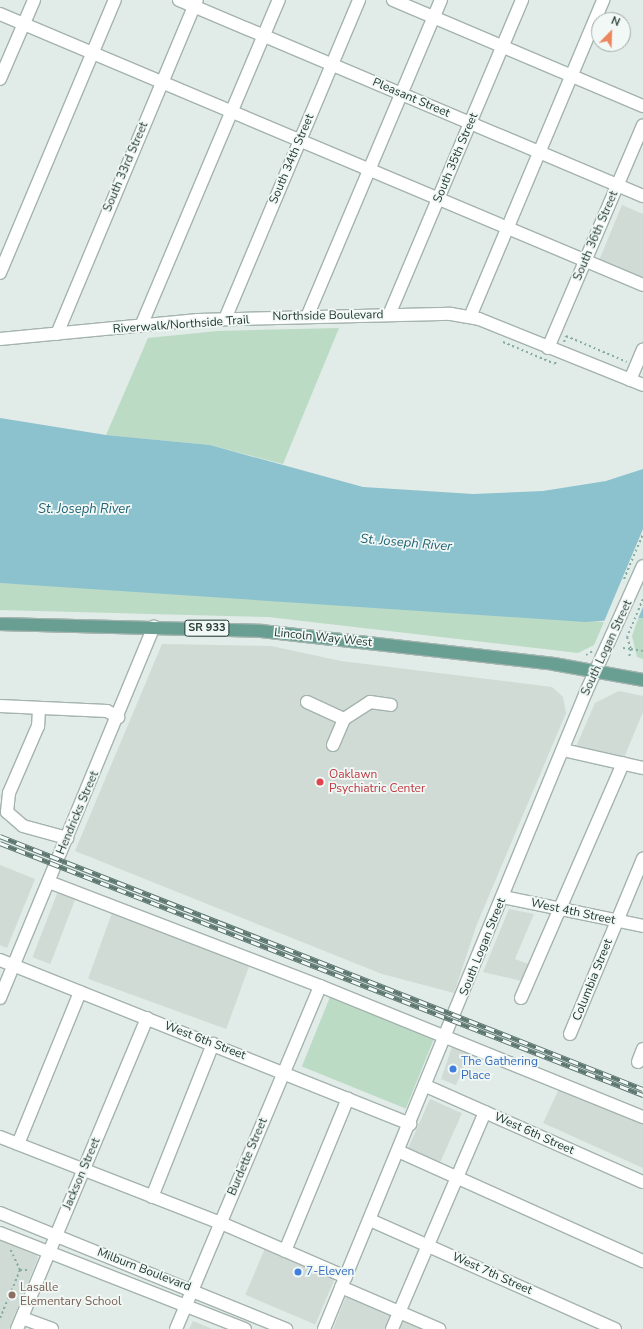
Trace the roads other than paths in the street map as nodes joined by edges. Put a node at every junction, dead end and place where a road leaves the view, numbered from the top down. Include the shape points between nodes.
1 (34, 0) edge
2 (115, 0) edge
3 (179, 0) edge
4 (279, 0) edge
5 (359, 0) edge
6 (393, 0) edge
7 (441, 0) edge
8 (522, 0) edge
9 (604, 0) edge
10 (195, 3) edge
11 (0, 14) edge
12 (434, 17) junction
13 (24, 24) junction
14 (264, 36) junction
15 (503, 46) junction
16 (93, 53) junction
17 (332, 65) junction
18 (572, 76) junction
19 (0, 79) edge
20 (162, 82) junction
21 (402, 94) junction
22 (643, 106) edge
23 (232, 112) junction
24 (471, 123) junction
25 (643, 125) edge
26 (300, 141) junction
27 (539, 153) junction
28 (370, 170) junction
29 (617, 186) junction
30 (643, 196) edge
31 (438, 199) junction
32 (508, 228) junction
33 (586, 261) junction
34 (0, 273) edge
35 (643, 285) edge
36 (389, 315) junction
37 (307, 317) junction
38 (470, 317) junction
39 (225, 319) junction
40 (141, 326) junction
41 (57, 334) junction
42 (0, 339) edge
43 (554, 350) junction
44 (643, 350) edge
45 (630, 380) junction
46 (643, 385) edge
47 (643, 566) edge
48 (0, 625) edge
49 (154, 627) junction
50 (598, 671) junction
51 (643, 680) edge
52 (307, 702) dead end
53 (391, 705) dead end
54 (0, 706) edge
55 (39, 709) junction
56 (118, 717) junction
57 (344, 719) junction
58 (333, 745) dead end
59 (563, 750) junction
60 (623, 763) junction
61 (643, 768) edge
62 (67, 838) junction
63 (643, 859) edge
64 (49, 882) junction
65 (503, 897) junction
66 (561, 909) junction
67 (617, 921) junction
68 (643, 926) edge
69 (0, 960) edge
70 (14, 966) junction
71 (320, 986) junction
72 (80, 992) junction
73 (0, 998) edge
74 (521, 998) dead end
75 (147, 1018) junction
76 (570, 1034) dead end
77 (447, 1037) junction
78 (213, 1044) junction
79 (643, 1049) edge
80 (638, 1062) dead end
81 (284, 1072) junction
82 (426, 1086) junction
83 (348, 1098) junction
84 (485, 1112) junction
85 (643, 1117) edge
86 (410, 1124) junction
87 (0, 1137) edge
88 (18, 1144) junction
89 (398, 1151) junction
90 (84, 1170) junction
91 (456, 1177) junction
92 (643, 1182) edge
93 (152, 1197) junction
94 (0, 1213) edge
95 (370, 1220) junction
96 (221, 1223) junction
97 (0, 1233) edge
98 (56, 1236) junction
99 (428, 1245) junction
100 (285, 1251) junction
101 (49, 1252) junction
102 (643, 1261) edge
103 (344, 1282) junction
104 (193, 1289) junction
105 (186, 1306) junction
106 (400, 1312) junction
107 (20, 1323) edge
108 (52, 1329) edge
109 (176, 1329) edge
110 (245, 1329) edge
111 (286, 1329) edge
112 (324, 1329) edge
113 (392, 1329) edge
114 (439, 1329) edge
115 (615, 1329) edge

1 - 13 street
2 - 16 street
3 - 10 street, Pleasant Street
4 - 14 street
5 - 17 street, South 34th Street
6 - 12 street
7 - 12 street
8 - 15 street, South 35th Street
9 - 18 street
10 - 14 street, Pleasant Street
10 - 20 street, South 33rd Street
11 - 13 street
12 - 15 street
12 - 21 street
13 - 16 street
13 - 19 street
14 - 17 street, Pleasant Street
14 - 23 street
15 - 18 street
15 - 24 street, South 35th Street
16 - 20 street
16 - 34 street
17 - 21 street, Pleasant Street
17 - 26 street, South 34th Street
18 - 22 street
18 - 27 street
20 - 23 street
20 - 41 street, South 33rd Street
21 - 24 street, Pleasant Street
21 - 28 street
23 - 26 street
23 - 40 street
24 - 27 street, Pleasant Street
24 - 31 street, South 35th Street
25 - 29 street, South 36th Street
26 - 28 street
26 - 39 street, South 34th Street
27 - 29 street, Pleasant Street
27 - 32 street
28 - 31 street
28 - 37 street
29 - 30 street, Pleasant Street
29 - 33 street, South 36th Street
31 - 32 street
31 - 36 street, South 35th Street
32 - 33 street
32 - 38 street
33 - 35 street
33 - 43 street, South 36th Street
36 - 37 street, Northside Boulevard
36 - 38 street, Northside Boulevard
37 - 39 street, Northside Boulevard
38 - 43 street, Northside Boulevard
39 - 40 street, Northside Boulevard
40 - 41 street, Northside Boulevard
41 - 42 street, Northside Boulevard
43 - 45 street, Northside Boulevard
44 - 45 street
45 - 46 street, Northside Boulevard
47 - 50 street, South Logan Street
48 - 49 main road, Lincoln Way West / SR 933
49 - 50 main road, Lincoln Way West / SR 933 via 290,634
49 - 56 street, Hendricks Street
50 - 51 main road, Lincoln Way West / SR 933
50 - 59 street, South Logan Street
52 - 57 street
53 - 57 street via 370,702
54 - 55 street
55 - 56 street via 107,711
55 - 62 street via 38,726 9,793 7,812 14,822 23,826
56 - 62 street, Hendricks Street
57 - 58 street
59 - 60 street
59 - 65 street, South Logan Street
60 - 61 street
60 - 66 street
62 - 64 street, Hendricks Street
63 - 67 street, Columbia Street
64 - 70 street, Hendricks Street
64 - 71 street
65 - 66 street, West 4th Street
65 - 77 street, South Logan Street
66 - 67 street, West 4th Street
66 - 74 street
67 - 68 street, West 4th Street
67 - 76 street, Columbia Street
69 - 70 street, West 6th Street
70 - 72 street, West 6th Street
70 - 73 street, Hendricks Street
71 - 77 street
71 - 81 street, Burdette Street
72 - 75 street, West 6th Street
72 - 88 street
75 - 78 street, West 6th Street
75 - 90 street, Jackson Street
77 - 82 street, South Logan Street
77 - 85 street
78 - 81 street, West 6th Street
78 - 93 street
79 - 80 street
81 - 83 street, West 6th Street
81 - 96 street, Burdette Street
82 - 84 street, West 6th Street
82 - 86 street, South Logan Street
83 - 86 street, West 6th Street
83 - 100 street
84 - 91 street
84 - 92 street, West 6th Street
86 - 89 street, South Logan Street
87 - 88 street
88 - 90 street
89 - 91 street
89 - 95 street, South Logan Street
90 - 93 street
90 - 98 street, Jackson Street
91 - 99 street
91 - 102 street
93 - 96 street
94 - 98 street, Milburn Boulevard
95 - 99 street, West 7th Street
95 - 103 street, South Logan Street
96 - 100 street
96 - 104 street, Burdette Street
97 - 101 street, Milburn Boulevard
98 - 101 street, Jackson Street
98 - 104 street, Milburn Boulevard
99 - 106 street
99 - 115 street, West 7th Street
100 - 103 street
101 - 105 street, Milburn Boulevard
101 - 107 street, Jackson Street
103 - 106 street
103 - 112 street, South Logan Street
104 - 105 street, Burdette Street
104 - 111 street, Milburn Boulevard
105 - 109 street, Burdette Street
105 - 110 street, Milburn Boulevard
106 - 113 street
106 - 114 street
107 - 108 street

